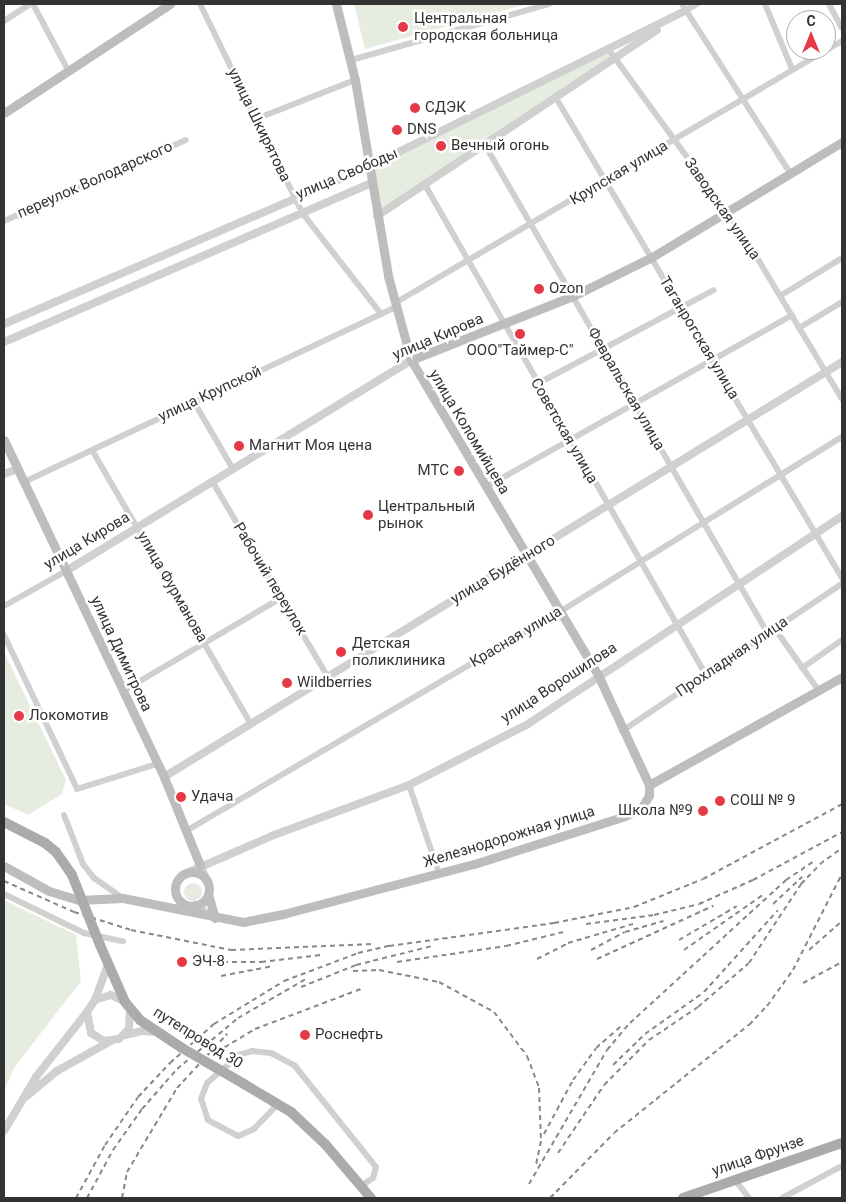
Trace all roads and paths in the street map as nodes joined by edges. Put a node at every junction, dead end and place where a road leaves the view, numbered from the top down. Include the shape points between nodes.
1 (32, 4) edge
2 (170, 4) edge
3 (200, 4) edge
4 (336, 4) edge
5 (549, 4) edge
6 (697, 4) edge
7 (764, 4) edge
8 (829, 4) edge
9 (683, 7) edge
10 (4, 21) edge
11 (842, 28) edge
12 (842, 41) edge
13 (609, 50) junction
14 (615, 58) junction
15 (350, 60) junction
16 (792, 69) junction
17 (68, 70) junction
18 (355, 80) junction
19 (556, 98) junction
20 (741, 98) junction
21 (4, 114) edge
22 (256, 119) junction
23 (186, 140) dead end
24 (673, 141) junction
25 (842, 142) edge
26 (485, 145) junction
27 (370, 166) junction
28 (790, 172) junction
29 (606, 180) junction
30 (372, 183) junction
31 (425, 185) junction
32 (294, 197) junction
33 (726, 213) junction
34 (303, 214) junction
35 (378, 216) junction
36 (4, 221) edge
37 (532, 224) junction
38 (652, 257) junction
39 (842, 258) edge
40 (468, 262) junction
41 (714, 290) dead end
42 (573, 296) junction
43 (780, 296) junction
44 (842, 302) edge
45 (396, 305) junction
46 (681, 307) junction
47 (380, 314) junction
48 (792, 315) junction
49 (4, 324) edge
50 (502, 324) junction
51 (799, 328) junction
52 (4, 342) edge
53 (603, 348) junction
54 (411, 360) junction
55 (712, 360) junction
56 (842, 362) edge
57 (827, 372) junction
58 (537, 384) junction
59 (842, 399) edge
60 (194, 402) junction
61 (635, 404) junction
62 (748, 420) junction
63 (842, 437) edge
64 (4, 440) edge
65 (570, 440) junction
66 (92, 450) junction
67 (671, 467) junction
68 (17, 469) junction
69 (233, 469) junction
70 (4, 474) edge
71 (781, 475) junction
72 (24, 482) junction
73 (212, 482) junction
74 (486, 488) junction
75 (608, 506) junction
76 (842, 516) edge
77 (704, 523) junction
78 (137, 527) junction
79 (816, 534) junction
80 (526, 556) junction
81 (640, 562) junction
82 (66, 571) junction
83 (842, 578) edge
84 (739, 584) junction
85 (842, 584) edge
86 (281, 598) junction
87 (4, 606) edge
88 (561, 611) junction
89 (676, 625) junction
90 (774, 629) junction
91 (768, 634) junction
92 (4, 635) edge
93 (842, 640) edge
94 (204, 643) junction
95 (802, 668) junction
96 (706, 675) junction
97 (328, 676) junction
98 (598, 676) junction
99 (842, 677) edge
100 (123, 691) junction
101 (819, 691) junction
102 (251, 724) junction
103 (622, 731) junction
104 (157, 764) junction
105 (164, 777) junction
106 (409, 785) junction
107 (649, 786) junction
108 (64, 815) dead end
109 (4, 822) edge
110 (186, 830) junction
111 (200, 865) junction
112 (4, 866) edge
113 (188, 872) junction
114 (439, 873) junction
115 (208, 883) junction
116 (4, 894) edge
117 (208, 894) junction
118 (123, 898) junction
119 (192, 906) junction
120 (172, 909) junction
121 (215, 918) junction
122 (123, 941) dead end
123 (108, 964) junction
124 (95, 1000) junction
125 (128, 1005) junction
126 (86, 1012) junction
127 (156, 1032) junction
128 (125, 1035) junction
129 (111, 1041) junction
130 (278, 1104) junction
131 (16, 1106) junction
132 (4, 1131) edge
133 (842, 1143) edge
134 (842, 1166) edge
135 (735, 1180) junction
136 (361, 1186) junction
137 (372, 1198) edge
138 (683, 1198) edge
139 (749, 1198) edge
140 (782, 1198) edge

1 - 10 street
1 - 17 street
2 - 17 main road
3 - 22 street, улица Шкирятова
4 - 15 main road, улица Коломийцева
5 - 15 street
6 - 9 street, улица Свободы
7 - 16 street
8 - 11 street
9 - 13 street, улица Свободы
9 - 14 street, улица Свободы
9 - 20 street
12 - 16 street, Крупская улица
13 - 14 street, Заводская улица
13 - 27 street, улица Свободы
14 - 19 street, улица Свободы
14 - 24 street, Заводская улица
15 - 18 main road, улица Коломийцева
16 - 20 street, Крупская улица
17 - 21 main road
18 - 22 street
18 - 27 main road, улица Коломийцева
19 - 26 street, улица Свободы
19 - 29 street, Таганрогская улица
20 - 24 street, Крупская улица
20 - 28 street
22 - 32 street, улица Шкирятова
23 - 36 street, переулок Володарского
24 - 29 street, Крупская улица
24 - 33 street, Заводская улица
25 - 28 main road, улица Кирова
26 - 31 street, улица Свободы
26 - 37 street, Февральская улица
27 - 30 main road, улица Коломийцева
27 - 32 street, улица Свободы
28 - 33 main road, улица Кирова
29 - 37 street, Крупская улица
29 - 38 street, Таганрогская улица
30 - 34 street, улица Свободы
30 - 35 main road, улица Коломийцева
31 - 35 street, улица Свободы
31 - 40 street, Советская улица
32 - 34 street, улица Шкирятова
32 - 49 street, улица Свободы
33 - 38 main road, улица Кирова
33 - 43 street, Заводская улица via 741,231
34 - 47 street, улица Шкирятова
34 - 52 street, улица Свободы
35 - 45 main road, улица Коломийцева
37 - 40 street, Крупская улица
37 - 42 street, Февральская улица
38 - 42 main road, улица Кирова
38 - 46 street, Таганрогская улица
39 - 43 street
40 - 45 street, Крупская улица
40 - 50 street, Советская улица
41 - 46 street
42 - 50 main road, улица Кирова
42 - 53 street, Февральская улица
43 - 48 street, Заводская улица
44 - 51 street
45 - 47 street, улица Крупской
45 - 54 main road, улица Коломийцева
46 - 53 street
46 - 55 street, Таганрогская улица
47 - 60 street, улица Крупской
48 - 51 street, Заводская улица
48 - 55 street
50 - 54 main road, улица Кирова
50 - 58 street, Советская улица
51 - 57 street, Заводская улица
53 - 58 street
53 - 61 street, Февральская улица
54 - 69 street, улица Кирова
54 - 74 main road, улица Коломийцева
55 - 61 street
55 - 62 street, Таганрогская улица
56 - 57 street, улица Будённого
57 - 59 street, Заводская улица
57 - 62 street, улица Будённого
58 - 65 street, Советская улица
60 - 66 street, улица Крупской
60 - 69 street
61 - 65 street
61 - 67 street, Февральская улица
62 - 67 street, улица Будённого
62 - 71 street, Таганрогская улица
63 - 71 street, Красная улица
64 - 68 main road, улица Димитрова
65 - 74 street
65 - 75 street, Советская улица
66 - 72 street, улица Крупской
66 - 78 street, улица Фурманова
67 - 75 street, улица Будённого
67 - 77 street, Февральская улица
68 - 70 street
68 - 72 main road, улица Димитрова
69 - 73 street, улица Кирова
71 - 77 street, Красная улица
71 - 79 street, Таганрогская улица
72 - 82 main road, улица Димитрова
73 - 78 street, улица Кирова
73 - 86 street, Рабочий переулок
74 - 80 main road, улица Коломийцева
75 - 80 street, улица Будённого
75 - 81 street, Советская улица
76 - 79 street, улица Ворошилова
77 - 81 street, Красная улица
77 - 84 street, Февральская улица
78 - 82 street, улица Кирова
78 - 94 street, улица Фурманова
79 - 83 street, Таганрогская улица
79 - 84 street, улица Ворошилова
80 - 88 main road, улица Коломийцева
80 - 97 street, улица Будённого
81 - 88 street, Красная улица
81 - 89 street, Советская улица
82 - 87 street, улица Кирова
82 - 100 main road, улица Димитрова
84 - 89 street, улица Ворошилова
84 - 91 street, Февральская улица
85 - 90 street, Прохладная улица
86 - 94 street
86 - 97 street, Рабочий переулок
88 - 98 main road, улица Коломийцева
88 - 110 street, Красная улица
89 - 96 street, Советская улица
89 - 98 street, улица Ворошилова
90 - 91 street, Прохладная улица
90 - 95 street
91 - 96 street, Прохладная улица
92 - 104 street via 77,789
93 - 95 street
94 - 100 street
94 - 102 street, улица Фурманова
95 - 101 street
96 - 103 street, Прохладная улица
97 - 102 street, улица Будённого
98 - 103 main road, улица Коломийцева
98 - 106 street, улица Ворошилова via 528,724
99 - 101 main road
100 - 104 main road, улица Димитрова
101 - 107 main road
102 - 105 street, улица Будённого
103 - 107 main road, улица Коломийцева
104 - 105 main road, улица Димитрова
105 - 110 main road, улица Димитрова
106 - 111 street, улица Ворошилова
106 - 114 street
107 - 114 main road, Железнодорожная улица via 649,795 641,809 625,816
108 - 118 street via 83,864 94,878
109 - 123 main road, путепровод 30, bridge via 56,852 72,875
110 - 111 main road, улица Димитрова
111 - 113 street, улица Ворошилова
111 - 115 street, улица Димитрова
112 - 118 main road, Железнодорожная улица via 49,891 79,900
113 - 115 main road via 200,874
113 - 119 main road via 178,878 174,889 178,900
114 - 121 main road, Железнодорожная улица via 243,922
115 - 117 main road
116 - 122 street via 84,933
117 - 119 main road
117 - 121 main road
118 - 120 main road, Железнодорожная улица
119 - 120 street
119 - 121 street
120 - 121 main road, Железнодорожная улица
123 - 124 street
123 - 125 main road, путепровод 30
124 - 125 street via 111,995
124 - 126 street
125 - 127 main road, путепровод 30
125 - 128 street via 132,1022
126 - 129 street via 91,1033
126 - 131 street
127 - 128 street via 142,1030
127 - 130 main road, путепровод 30, bridge
128 - 129 street
129 - 131 street via 57,1071
130 - 136 main road, путепровод 30 via 326,1145
130 - 136 street via 254,1129 238,1136 208,1120 201,1099 207,1083 239,1055 252,1051 271,1053 294,1066 376,1167 373,1178
131 - 132 street
133 - 135 main road, улица Фрунзе
134 - 140 street
135 - 138 main road, улица Фрунзе
135 - 139 street
136 - 137 main road, путепровод 30

